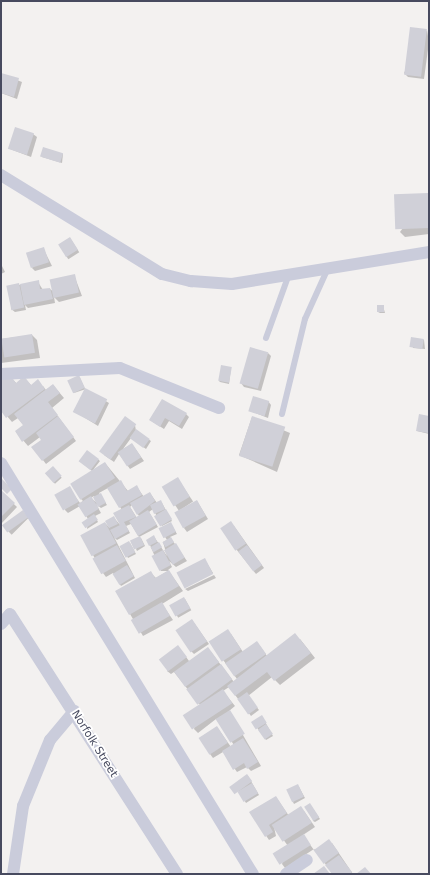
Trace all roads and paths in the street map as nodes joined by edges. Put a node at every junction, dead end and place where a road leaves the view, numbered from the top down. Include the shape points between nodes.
1 (1, 175) edge
2 (429, 252) edge
3 (328, 268) junction
4 (290, 274) junction
5 (266, 338) dead end
6 (1, 374) edge
7 (219, 408) dead end
8 (282, 414) dead end
9 (1, 463) edge
10 (1, 624) edge
11 (74, 711) junction
12 (307, 860) dead end
13 (13, 874) edge
14 (177, 874) edge
15 (253, 874) edge
16 (286, 874) edge

1 - 4 street via 162,274 191,281 232,284
2 - 3 street
3 - 4 street
3 - 8 lane via 305,319
4 - 5 lane
6 - 7 street via 120,368
9 - 15 street
10 - 11 street, Norfolk Street via 10,614
11 - 13 street via 50,740 23,806
11 - 14 street, Norfolk Street
12 - 16 street

